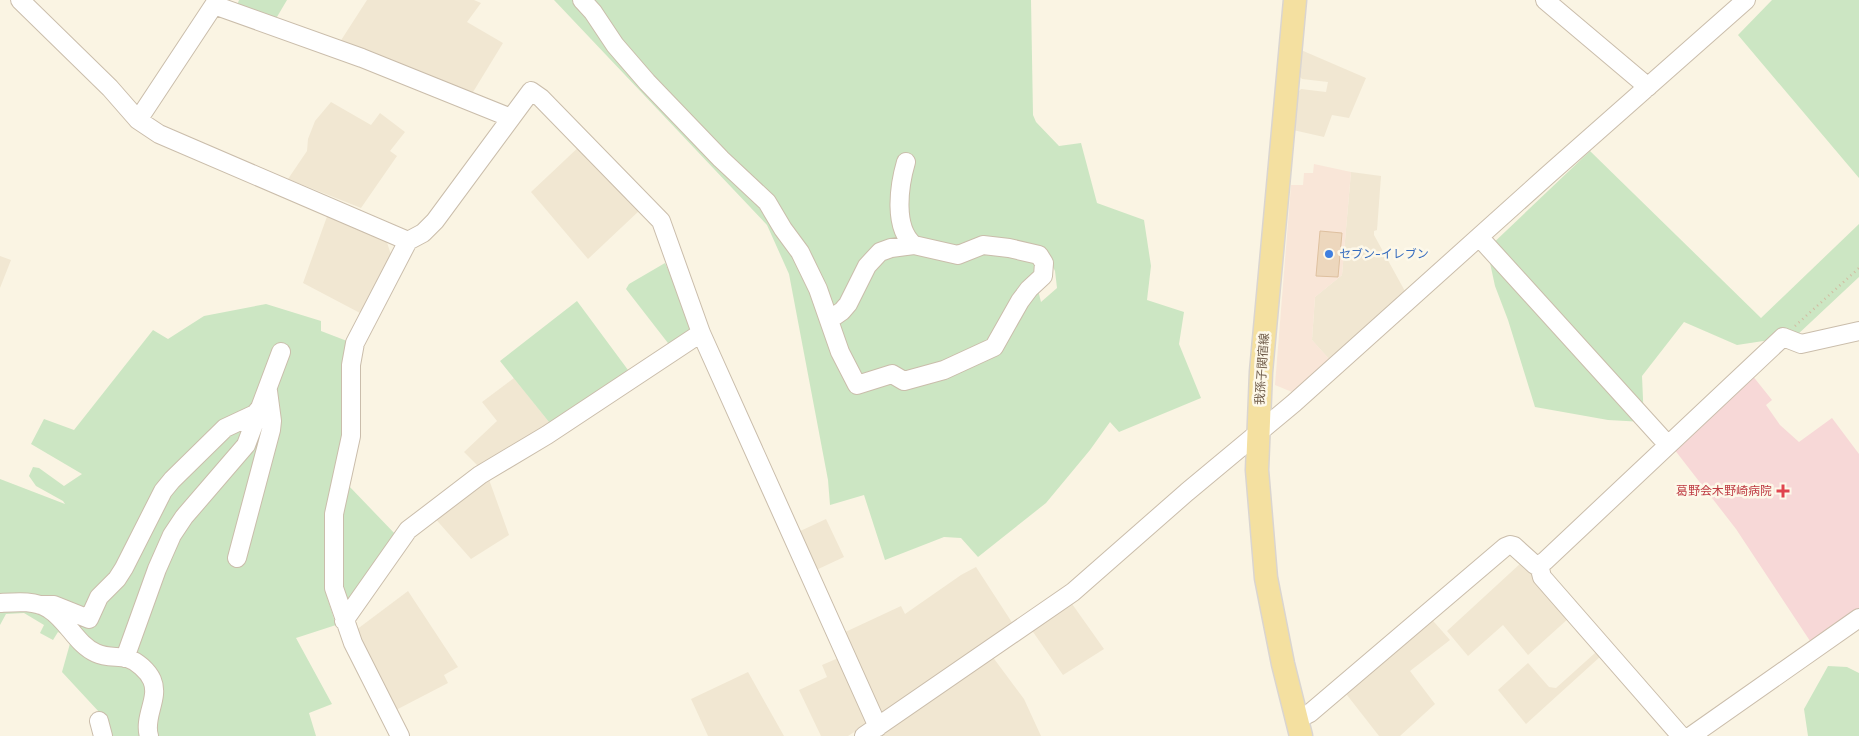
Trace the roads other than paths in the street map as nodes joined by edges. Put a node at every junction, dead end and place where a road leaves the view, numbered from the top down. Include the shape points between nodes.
1 (20, 0) edge
2 (582, 0) edge
3 (1295, 0) edge
4 (1545, 0) edge
5 (1746, 0) edge
6 (1648, 87) junction
7 (511, 118) junction
8 (138, 120) junction
9 (906, 162) dead end
10 (1480, 238) junction
11 (408, 241) junction
12 (914, 245) junction
13 (829, 320) junction
14 (1859, 331) edge
15 (701, 333) junction
16 (280, 352) dead end
17 (267, 388) junction
18 (260, 408) junction
19 (1258, 434) junction
20 (1668, 445) junction
21 (237, 558) dead end
22 (1539, 566) junction
23 (0, 604) edge
24 (40, 606) junction
25 (1859, 618) edge
26 (344, 621) junction
27 (125, 658) junction
28 (1298, 728) edge
29 (870, 731) edge
30 (149, 736) edge
31 (400, 736) edge
32 (1681, 736) edge
33 (1691, 736) edge

1 - 8 street
2 - 13 street via 647,82 767,202 800,252
3 - 19 main road, 我孫子関宿線
4 - 6 street
5 - 6 street
6 - 10 street
7 - 8 street via 362,58 214,4
7 - 11 street via 435,221
7 - 15 street via 531,92 540,98 661,221
8 - 11 street via 160,134
9 - 12 street via 900,194 901,227 906,239
10 - 19 street
10 - 20 street
11 - 26 street via 356,343 351,365 351,436 334,514 334,588
12 - 13 street via 880,252 868,266 848,304
12 - 13 street via 958,255 983,244 1039,255 1044,264 1043,276 1028,289 994,346 944,370 904,381 892,374 857,385 840,352
14 - 20 street via 1802,344 1782,337
15 - 26 street via 547,435 480,475 408,530
15 - 29 street
16 - 17 street
17 - 18 street
17 - 21 street via 271,430
18 - 24 street via 255,414 225,428 163,491 128,562 99,597 89,619 54,605
18 - 27 street via 246,445 172,535
19 - 28 main road, 我孫子関宿線 via 1258,489 1266,578
19 - 29 street via 1073,592
20 - 22 street
22 - 28 street via 1514,546 1505,547 1310,712
22 - 32 street via 1542,577
23 - 24 street via 34,603
24 - 27 street via 49,609 95,653
25 - 33 street
26 - 31 street
27 - 30 street via 140,666 153,682 155,692 148,719

